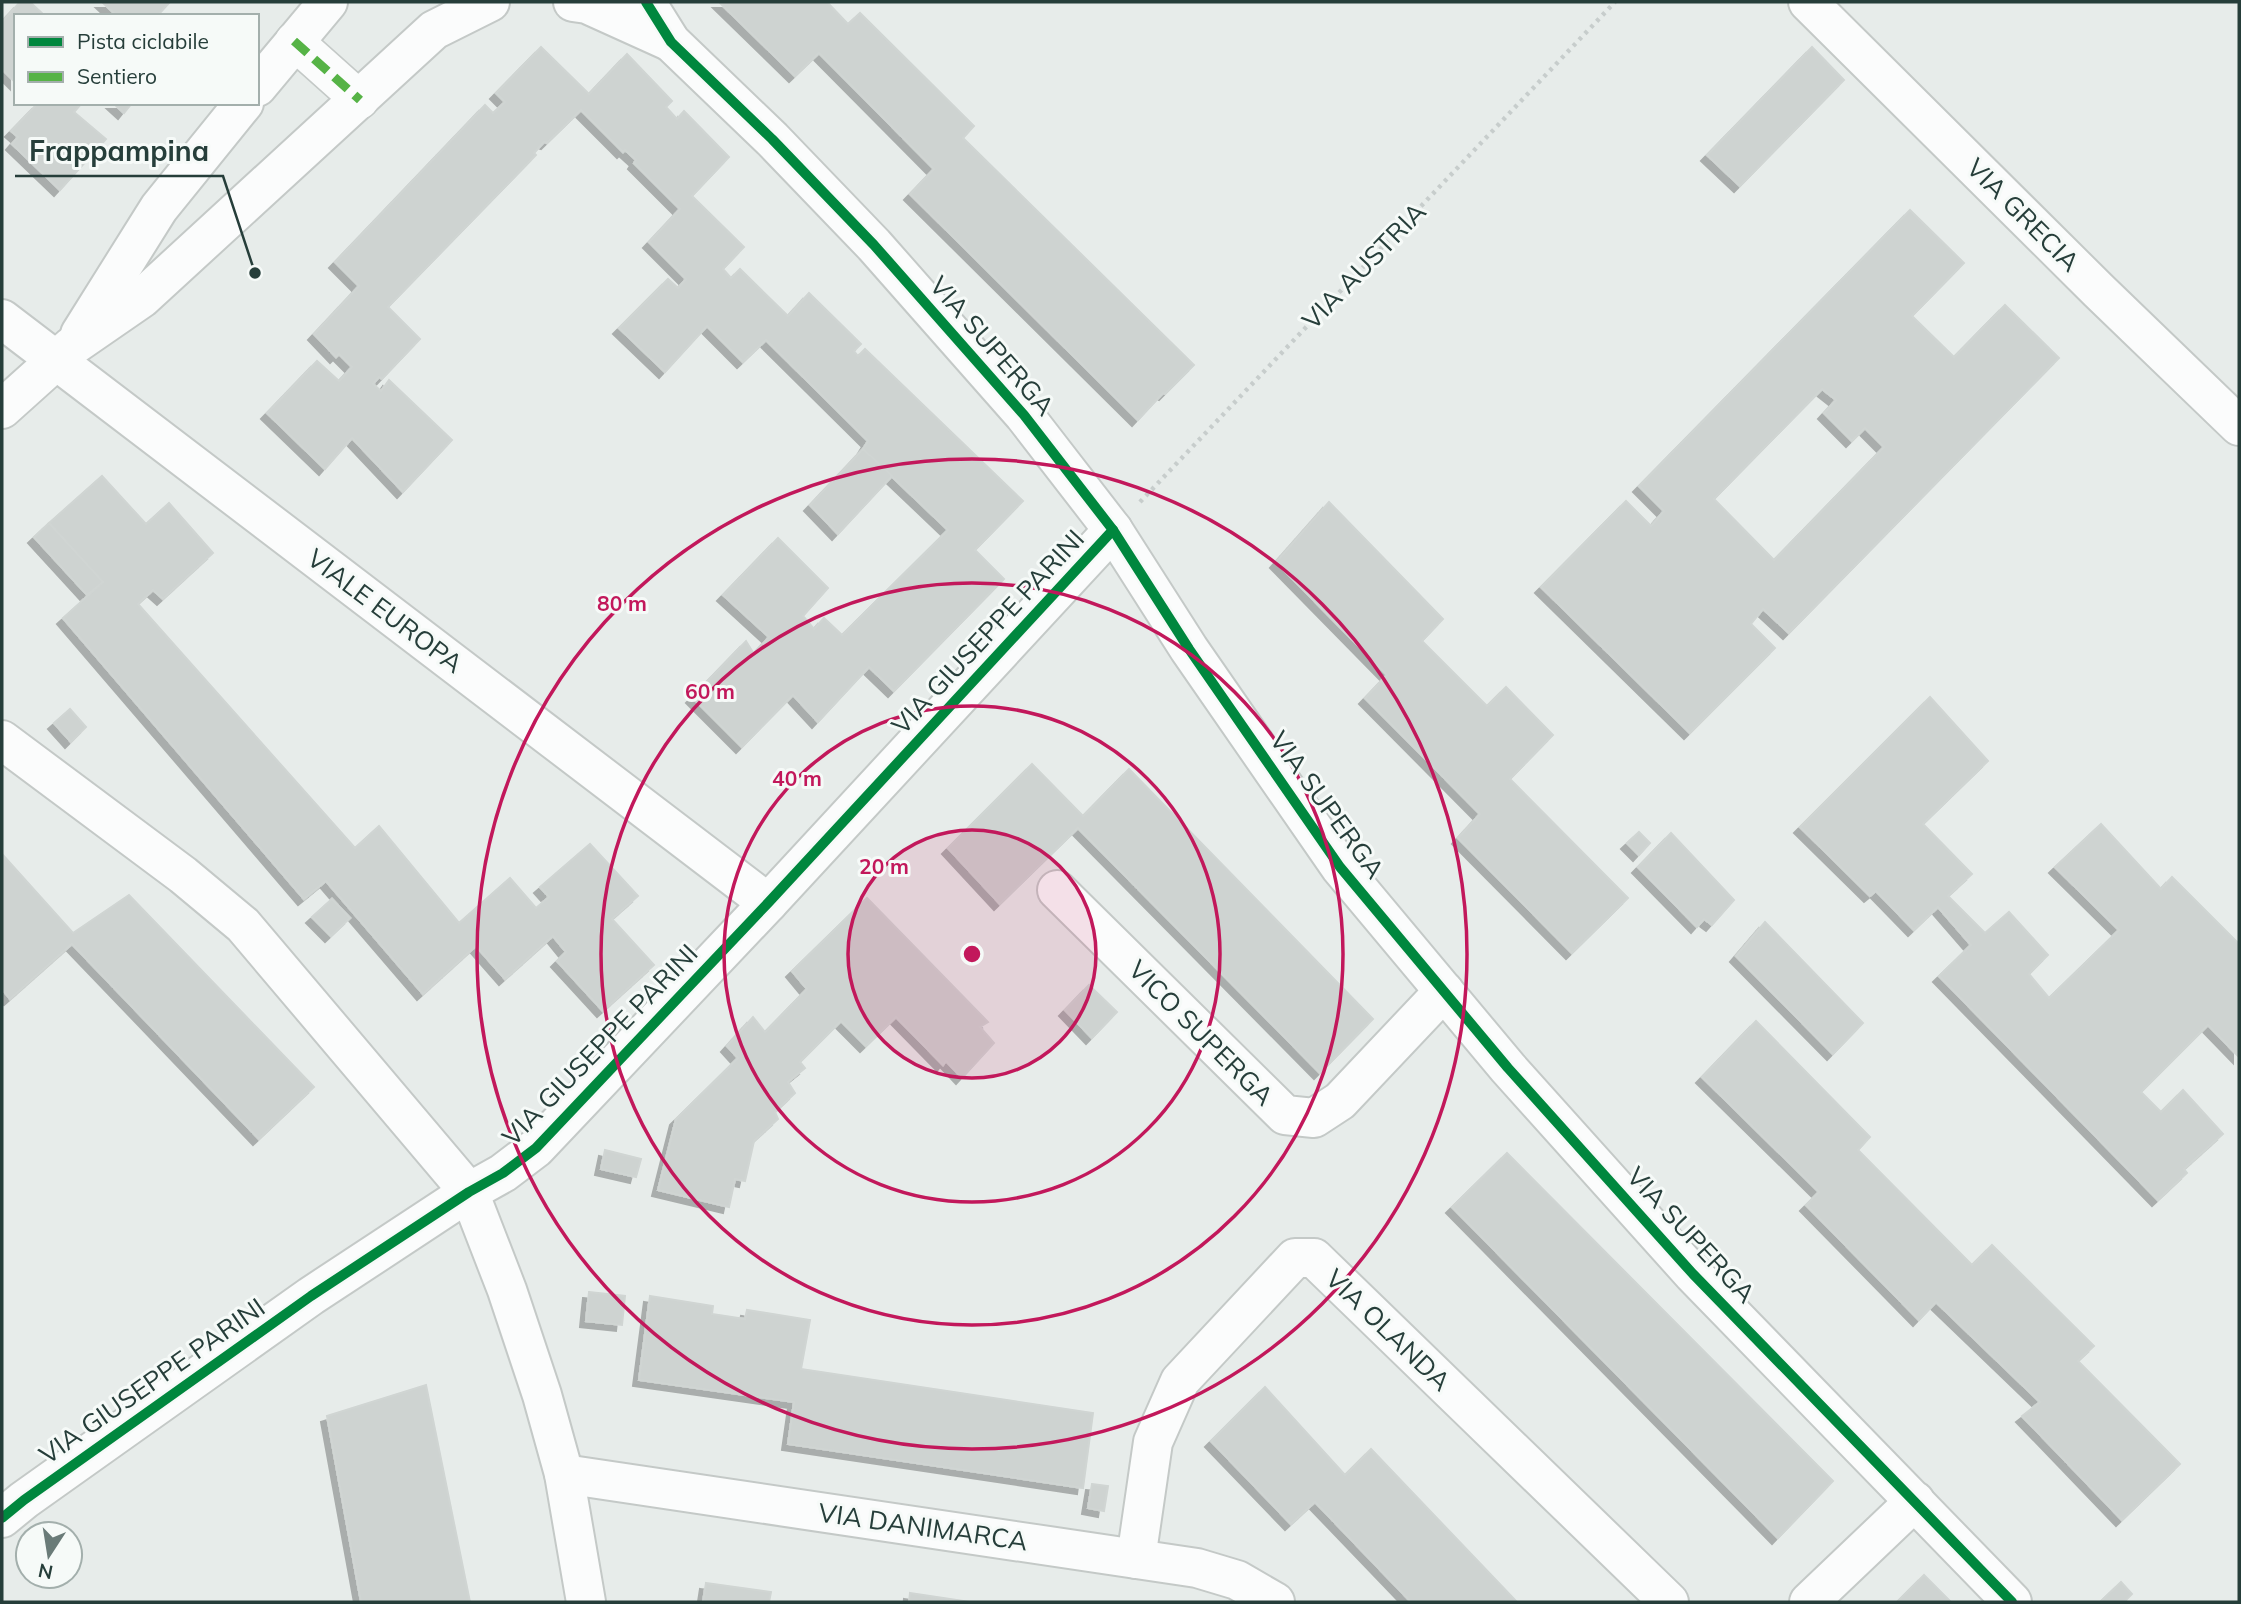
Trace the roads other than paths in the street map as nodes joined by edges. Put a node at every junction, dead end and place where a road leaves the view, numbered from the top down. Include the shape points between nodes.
1 (328, 2) edge
2 (490, 2) edge
3 (573, 2) edge
4 (646, 2) edge
5 (1808, 2) edge
6 (294, 41) junction
7 (670, 42) junction
8 (259, 85) edge
9 (360, 100) junction
10 (242, 105) edge
11 (2, 319) edge
12 (63, 354) junction
13 (2, 410) edge
14 (2239, 426) edge
15 (1113, 530) junction
16 (2, 740) edge
17 (1057, 890) dead end
18 (768, 903) junction
19 (1444, 991) junction
20 (469, 1192) junction
21 (564, 1474) junction
22 (1915, 1501) junction
23 (2, 1518) edge
24 (1136, 1559) junction
25 (586, 1602) edge
26 (1275, 1602) edge
27 (1669, 1602) edge
28 (1809, 1602) edge
29 (2012, 1602) edge

1 - 6 street
2 - 9 street via 434,30
3 - 7 street, VIA SUPERGA
4 - 7 street, VIA SUPERGA
5 - 14 street, VIA GRECIA
6 - 8 street
6 - 9 street
7 - 15 street, VIA SUPERGA via 772,139 874,246 1024,415
9 - 12 street via 142,298
10 - 12 street via 159,208
11 - 12 street, VIALE EUROPA
12 - 13 street
12 - 18 street, VIALE EUROPA
15 - 18 street, VIA GIUSEPPE PARINI
15 - 19 street, VIA SUPERGA via 1340,867
16 - 20 street via 243,925
17 - 19 street, VICO SUPERGA via 1285,1115 1314,1118 1340,1101
18 - 20 street, VIA GIUSEPPE PARINI via 536,1148
19 - 22 street, VIA SUPERGA via 1693,1274
20 - 21 street via 508,1290
20 - 23 street, VIA GIUSEPPE PARINI via 311,1296
21 - 24 street, VIA DANIMARCA
21 - 25 street
22 - 28 street
22 - 29 street, VIA SUPERGA
24 - 26 street, VIA DANIMARCA via 1237,1580
24 - 27 street, VIA OLANDA via 1153,1442 1180,1381 1295,1258 1314,1258

